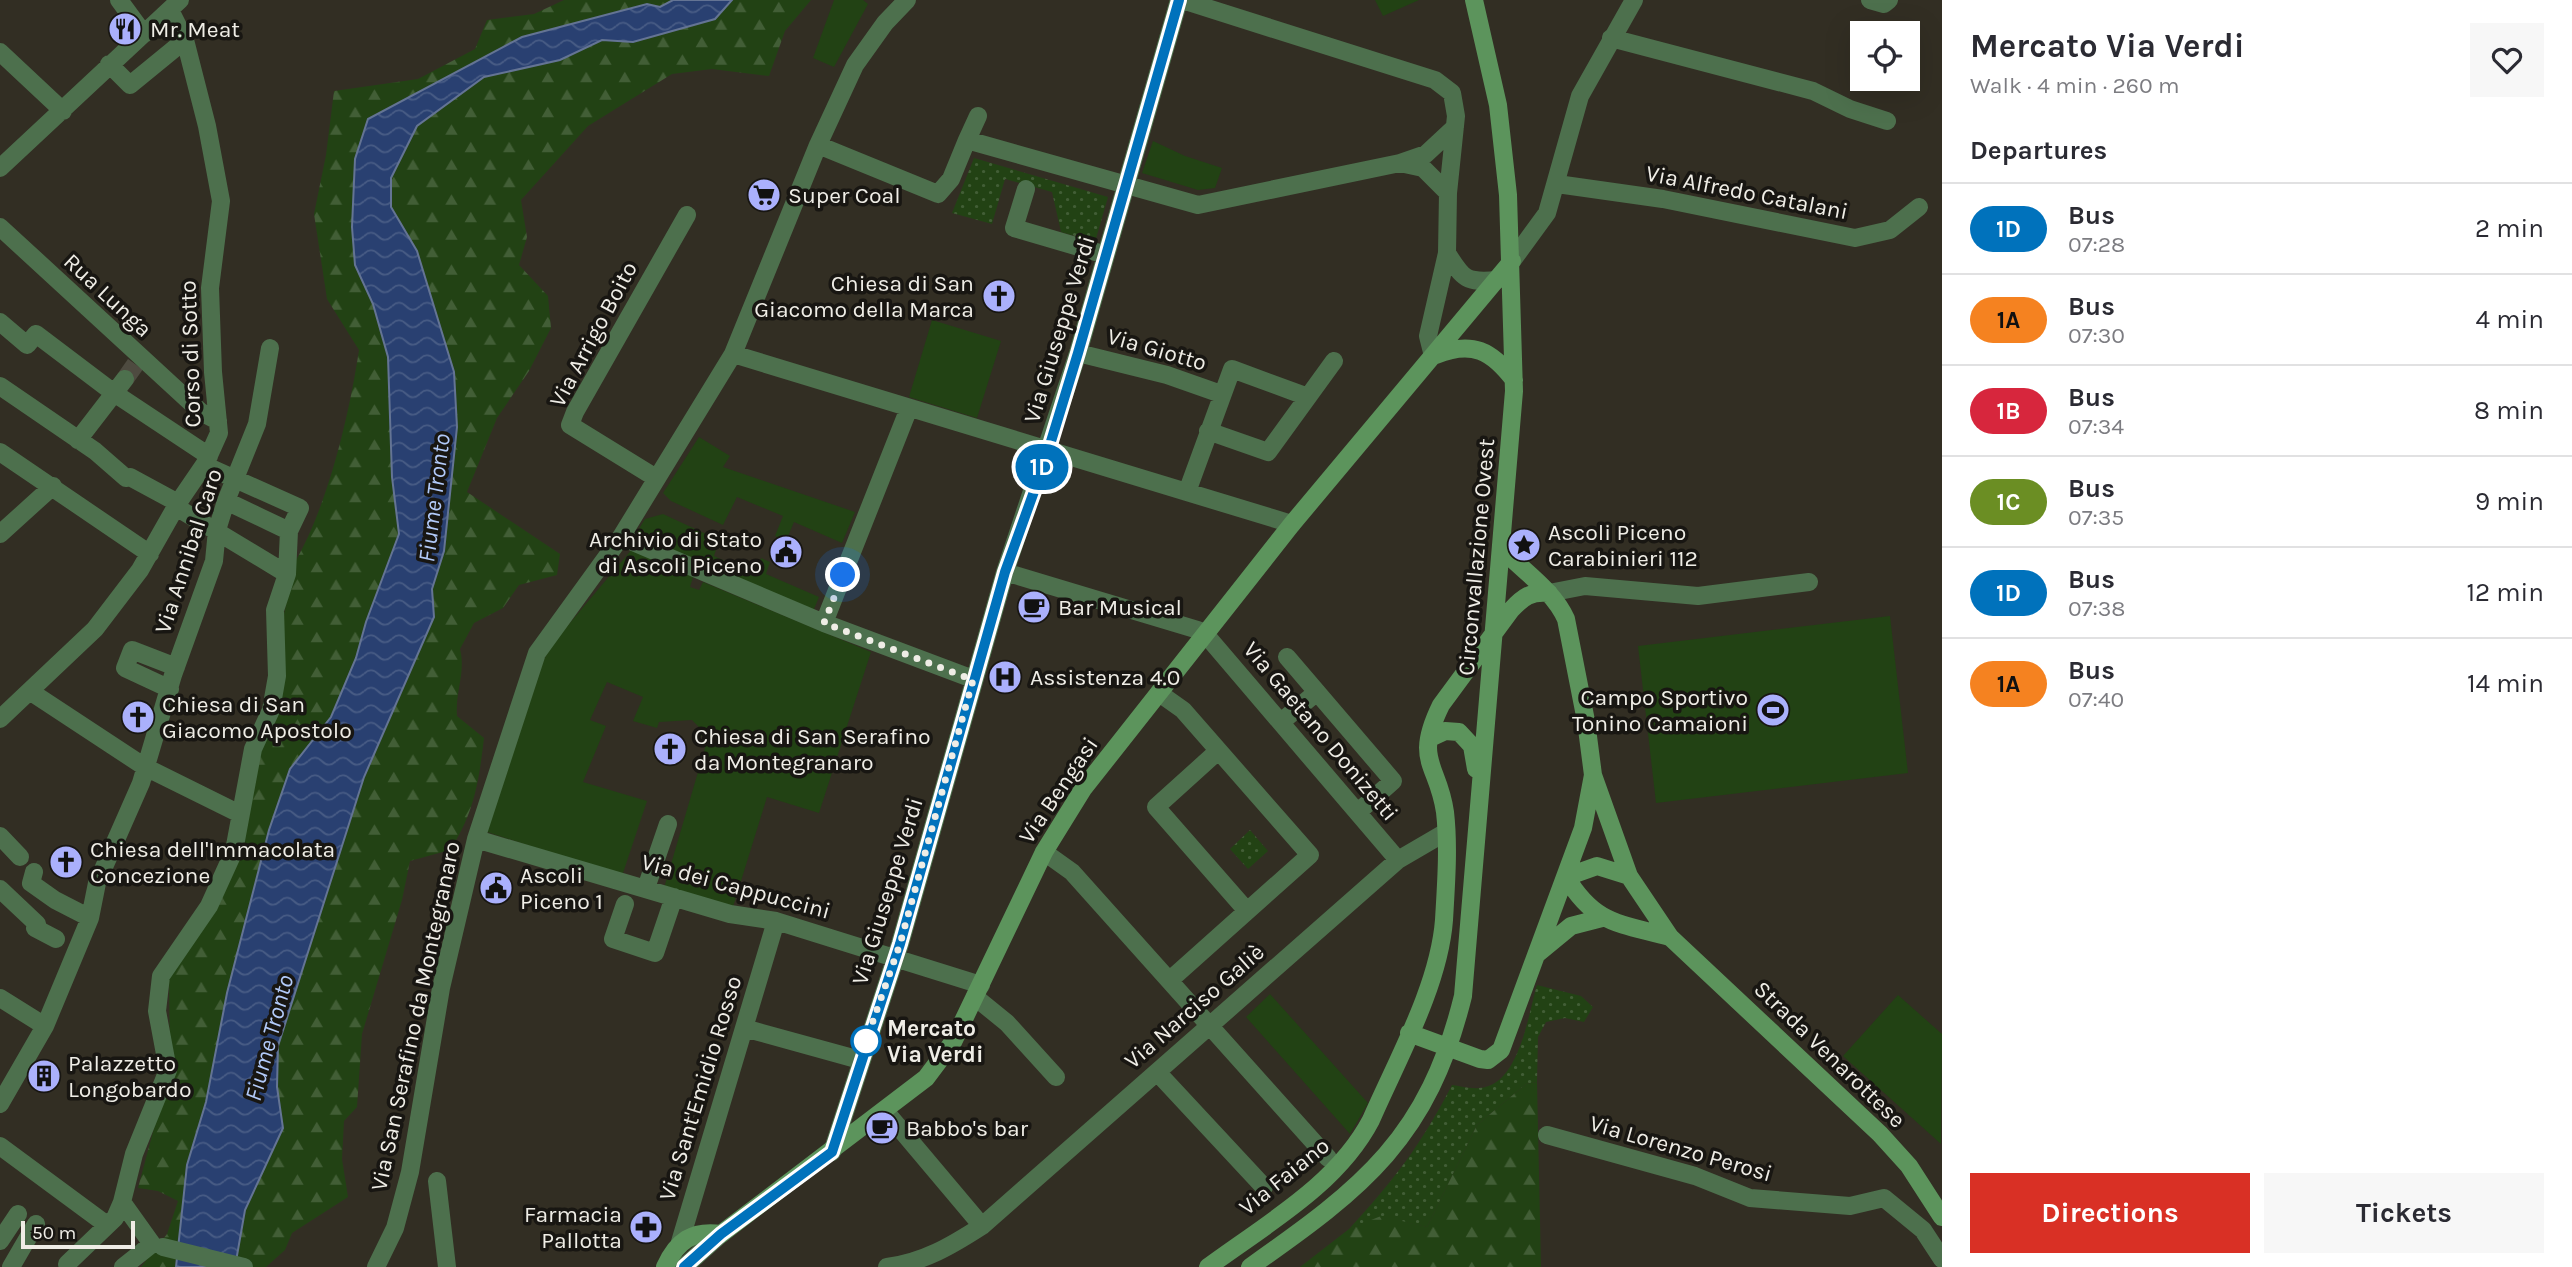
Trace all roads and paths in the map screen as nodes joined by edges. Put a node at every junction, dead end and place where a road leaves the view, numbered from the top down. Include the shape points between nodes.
1 (119, 0) edge
2 (907, 0) edge
3 (1181, 0) edge
4 (1474, 0) edge
5 (1634, 0) edge
6 (1870, 0) edge
7 (1889, 0) edge
8 (175, 5) edge
9 (144, 34) junction
10 (1611, 38) junction
11 (185, 40) junction
12 (0, 51) edge
13 (109, 64) junction
14 (63, 111) junction
15 (978, 116) dead end
16 (1886, 121) dead end
17 (1455, 127) junction
18 (967, 140) junction
19 (818, 145) junction
20 (1400, 163) junction
21 (0, 168) edge
22 (1557, 184) junction
23 (1127, 186) junction
24 (1026, 189) dead end
25 (1448, 193) junction
26 (1919, 207) dead end
27 (687, 215) dead end
28 (0, 227) edge
29 (1447, 253) junction
30 (1106, 255) junction
31 (1512, 261) junction
32 (1497, 280) junction
33 (0, 322) edge
34 (270, 348) dead end
35 (1078, 353) junction
36 (733, 354) junction
37 (1433, 356) junction
38 (1334, 361) dead end
39 (125, 379) tunnel mouth
40 (1514, 380) junction
41 (0, 386) edge
42 (114, 393) junction
43 (1221, 394) junction
44 (1308, 397) junction
45 (909, 408) junction
46 (218, 421) junction
47 (1208, 431) junction
48 (78, 440) junction
49 (1048, 450) junction
50 (0, 452) edge
51 (207, 460) junction
52 (656, 478) junction
53 (236, 479) junction
54 (53, 486) junction
55 (1187, 492) junction
56 (226, 501) junction
57 (177, 505) junction
58 (1292, 524) junction
59 (217, 530) junction
60 (289, 531) junction
61 (0, 534) edge
62 (621, 537) junction
63 (1501, 548) junction
64 (150, 554) junction
65 (1005, 572) junction
66 (287, 574) junction
67 (1809, 582) dead end
68 (1549, 593) junction
69 (824, 623) junction
70 (1206, 635) junction
71 (1495, 635) junction
72 (1287, 657) dead end
73 (176, 667) junction
74 (973, 680) junction
75 (170, 689) junction
76 (31, 692) junction
77 (1317, 692) junction
78 (1159, 693) junction
79 (0, 719) edge
80 (1281, 722) junction
81 (1430, 738) junction
82 (1218, 751) junction
83 (145, 767) junction
84 (1593, 775) junction
85 (1480, 791) junction
86 (1358, 812) junction
87 (240, 814) junction
88 (668, 824) dead end
89 (1446, 832) junction
90 (0, 836) edge
91 (476, 839) junction
92 (1044, 852) junction
93 (20, 857) dead end
94 (1398, 860) junction
95 (34, 876) dead end
96 (1629, 876) junction
97 (1566, 877) junction
98 (639, 886) junction
99 (0, 889) edge
100 (674, 897) junction
101 (55, 900) junction
102 (625, 904) dead end
103 (1247, 911) junction
104 (90, 918) junction
105 (1602, 918) junction
106 (776, 921) junction
107 (37, 924) junction
108 (1670, 937) junction
109 (56, 939) dead end
110 (1537, 954) junction
111 (895, 958) junction
112 (1170, 981) junction
113 (978, 991) junction
114 (0, 998) edge
115 (45, 1026) junction
116 (1210, 1026) junction
117 (744, 1028) junction
118 (1414, 1035) junction
119 (860, 1060) junction
120 (1157, 1072) junction
121 (1056, 1077) dead end
122 (0, 1104) edge
123 (886, 1112) junction
124 (1547, 1135) dead end
125 (0, 1146) edge
126 (832, 1152) junction
127 (1328, 1158) dead end
128 (437, 1181) dead end
129 (1264, 1187) dead end
130 (122, 1202) junction
131 (18, 1214) dead end
132 (1942, 1217) edge
133 (36, 1224) dead end
134 (107, 1225) junction
135 (982, 1226) junction
136 (721, 1234) junction
137 (0, 1241) edge
138 (680, 1242) junction
139 (158, 1246) junction
140 (1942, 1259) edge
141 (383, 1262) edge
142 (67, 1264) dead end
143 (11, 1267) edge
144 (123, 1267) edge
145 (244, 1267) edge
146 (447, 1267) edge
147 (665, 1267) edge
148 (684, 1267) edge
149 (887, 1267) edge
150 (1208, 1267) edge
151 (1250, 1267) edge

1 - 9 street
2 - 19 street, Via San Serafino da Montegranaro via 855,65
3 - 17 street via 1435,80 1452,93
3 - 23 street, Via Giuseppe Verdi
4 - 31 main road, Circonvallazione Ovest via 1498,105
5 - 10 street
6 - 7 street via 1884,4
8 - 9 street
8 - 11 street, Corso di Sotto
9 - 13 street
10 - 16 street via 1813,90
10 - 22 street via 1580,96
11 - 13 street via 130,85
11 - 46 street, Corso di Sotto via 221,201 210,288
12 - 14 street
13 - 14 street
14 - 21 street
15 - 18 street
17 - 20 street via 1426,154
17 - 25 street
18 - 19 street via 951,179 938,194
18 - 23 street
19 - 36 street, Via San Serafino da Montegranaro
20 - 23 street via 1198,205
20 - 25 street via 1423,168
22 - 26 street, Via Alfredo Catalani via 1663,199 1855,238 1890,230
22 - 31 street via 1547,214
23 - 30 street, Via Giuseppe Verdi
24 - 30 street via 1014,229
25 - 29 street
27 - 52 street, Via Arrigo Boito via 570,425
28 - 46 street, Rua Lunga via 139,360
29 - 32 street via 1461,275 1474,282
29 - 37 street via 1428,336
30 - 35 street, Via Giuseppe Verdi
31 - 32 main road, Via Bengasi
31 - 40 main road, Circonvallazione Ovest
32 - 37 main road, Via Bengasi
33 - 42 street via 27,345 36,334
34 - 53 street, Via Annibal Caro via 257,424
35 - 43 street, Via Giotto
35 - 49 street, Via Giuseppe Verdi
36 - 45 street
36 - 52 street, Via San Serafino da Montegranaro
37 - 40 main road via 1454,347 1475,349 1498,359
37 - 58 main road, Via Bengasi
38 - 44 street
39 - 42 street
40 - 63 main road, Circonvallazione Ovest
41 - 48 street
42 - 48 street
42 - 51 street
43 - 44 street via 1233,369
43 - 47 street
44 - 47 street via 1268,452
45 - 49 street
45 - 69 street
46 - 51 street, Corso di Sotto via 219,433
47 - 55 street
48 - 57 street via 126,478
49 - 55 street
49 - 65 street, Via Giuseppe Verdi
50 - 54 street
51 - 53 street
51 - 57 street, Corso di Sotto
52 - 62 street, Via San Serafino da Montegranaro
53 - 56 street, Via Annibal Caro
53 - 60 street via 300,508
54 - 61 street
54 - 64 street
55 - 58 street
56 - 59 street, Via Annibal Caro
56 - 60 street
57 - 59 street
57 - 64 street, Corso di Sotto
58 - 70 main road, Via Bengasi
59 - 66 street
59 - 73 street, Via Annibal Caro via 214,561
60 - 66 street
62 - 69 street
62 - 91 street, Via San Serafino da Montegranaro via 537,653
63 - 68 main road, Strada Venarottese
63 - 71 main road, Circonvallazione Ovest
64 - 76 street, Corso di Sotto via 95,629
65 - 70 street
65 - 74 street, Via Giuseppe Verdi
66 - 87 street via 275,610 275,693 253,749
67 - 68 street via 1698,596 1585,586
68 - 71 main road via 1523,597
68 - 84 main road, Strada Venarottese via 1566,619
69 - 74 street
70 - 78 main road, Via Bengasi
70 - 80 street, Via Gaetano Donizetti
71 - 81 main road via 1441,705
71 - 85 main road, Circonvallazione Ovest
72 - 77 street
73 - 75 street, Via Annibal Caro
73 - 75 street via 132,650 125,668
74 - 111 street, Via Giuseppe Verdi
75 - 83 street, Via Annibal Caro
76 - 79 street, Corso di Sotto
76 - 83 street
77 - 80 street
77 - 86 street via 1394,780
78 - 82 street via 1177,704
78 - 92 main road, Via Bengasi via 1083,789
80 - 86 street, Via Gaetano Donizetti
81 - 85 main road via 1445,730 1459,732 1472,746
81 - 89 main road via 1427,755 1445,811
82 - 103 street via 1156,807
82 - 103 street via 1310,855
83 - 87 street
83 - 104 street, Via Annibal Caro via 97,883
84 - 96 main road, Strada Venarottese
84 - 97 main road, Strada Venarottese via 1583,828
85 - 151 main road, Circonvallazione Ovest via 1463,996 1454,1035 1419,1111 1346,1198
86 - 94 street, Via Gaetano Donizetti
87 - 130 street via 234,851 209,905 161,976 157,1011 168,1070 134,1154
88 - 98 street
89 - 94 street, Via Narciso Galiè
89 - 118 main road via 1441,935
90 - 93 street
91 - 98 street, Via dei Cappuccini
91 - 141 street, Via San Serafino da Montegranaro via 441,988 410,1172
92 - 112 street via 1072,872
92 - 113 main road, Via Bengasi
94 - 116 street, Via Narciso Galiè
95 - 101 street
96 - 97 main road via 1597,866
96 - 108 main road, Strada Venarottese
97 - 105 main road, Strada Venarottese via 1581,902
97 - 110 main road, Strada Venarottese
98 - 100 street, Via dei Cappuccini
99 - 107 street
100 - 102 street via 655,953 613,939
100 - 106 street, Via dei Cappuccini via 730,914
101 - 104 street
101 - 107 street
103 - 112 street
104 - 115 street, Via Annibal Caro
105 - 108 main road, Strada Venarottese
105 - 110 main road, Strada Venarottese via 1571,926
106 - 111 street, Via dei Cappuccini
106 - 117 street, Via Sant'Emidio Rosso
107 - 109 street via 35,928
108 - 132 main road, Strada Venarottese via 1880,1134 1909,1166
110 - 118 main road, Strada Venarottese via 1501,1049 1488,1060
111 - 113 street, Via dei Cappuccini
111 - 119 street, Via Giuseppe Verdi
112 - 116 street
113 - 121 street
113 - 123 main road, Via Bengasi via 953,1042 926,1078
114 - 115 street
115 - 122 street, Via Annibal Caro
116 - 120 street, Via Narciso Galiè
116 - 127 street
117 - 119 street
117 - 138 street, Via Sant'Emidio Rosso
118 - 150 main road, Via Faiano via 1371,1120 1335,1171
119 - 126 street, Via Giuseppe Verdi
120 - 129 street
120 - 135 street, Via Narciso Galiè
123 - 126 main road, Via Bengasi
123 - 135 street
124 - 140 street, Via Lorenzo Perosi via 1695,1176 1750,1198 1850,1206 1884,1198 1923,1230
125 - 134 street
126 - 136 main road, Via Bengasi
128 - 146 street
130 - 134 street
130 - 139 street
131 - 137 street
133 - 143 street
134 - 142 street
135 - 149 street, Via Narciso Galiè via 944,1251 913,1264
136 - 138 main road, Via Bengasi via 696,1234
136 - 148 street, Via Bengasi
138 - 147 main road, Via Sant'Emidio Rosso
139 - 144 street
139 - 145 street

